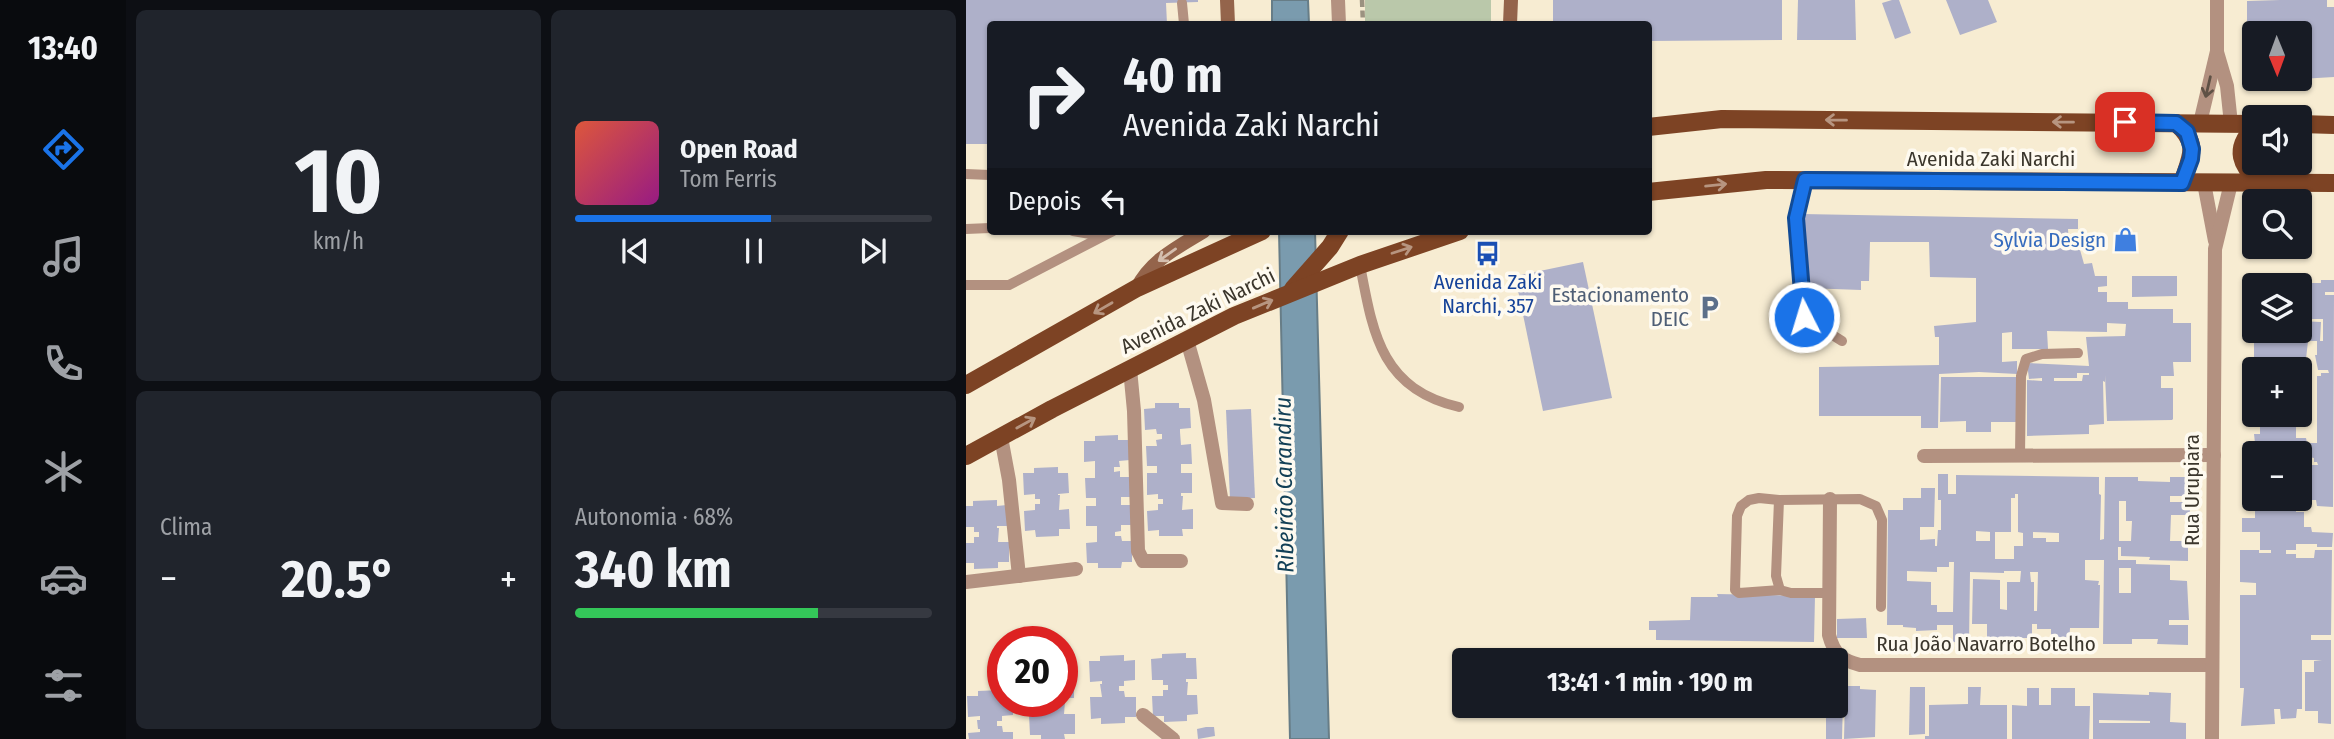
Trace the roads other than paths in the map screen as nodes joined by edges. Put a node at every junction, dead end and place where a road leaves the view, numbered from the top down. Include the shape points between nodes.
1 (1227, 0) edge
2 (1338, 0) edge
3 (1511, 0) edge
4 (2217, 0) edge
5 (1182, 3) dead end
6 (1184, 21) edge
7 (1228, 21) edge
8 (1339, 21) edge
9 (1510, 21) edge
10 (2217, 51) junction
11 (2176, 123) junction
12 (2200, 123) junction
13 (2231, 124) junction
14 (2312, 124) edge
15 (2242, 125) edge
16 (2334, 125) edge
17 (1652, 127) edge
18 (966, 174) edge
19 (987, 175) edge
20 (2251, 175) edge
21 (1805, 180) junction
22 (2182, 183) junction
23 (2204, 183) junction
24 (2231, 183) junction
25 (2260, 183) junction
26 (2334, 183) edge
27 (1652, 192) edge
28 (987, 228) edge
29 (966, 229) edge
30 (1093, 235) edge
31 (1106, 235) edge
32 (1197, 235) edge
33 (1253, 235) edge
34 (1338, 235) edge
35 (1448, 235) edge
36 (1103, 237) junction
37 (2216, 242) junction
38 (1352, 268) junction
39 (966, 285) edge
40 (1137, 288) junction
41 (1291, 291) junction
42 (1187, 340) junction
43 (1842, 341) dead end
44 (2078, 352) dead end
45 (1130, 369) junction
46 (966, 385) edge
47 (1459, 407) dead end
48 (1000, 437) junction
49 (2214, 455) junction
50 (966, 456) edge
51 (1924, 456) dead end
52 (2020, 456) junction
53 (1830, 499) junction
54 (1779, 500) junction
55 (1247, 504) dead end
56 (1181, 561) dead end
57 (1076, 569) dead end
58 (1019, 576) junction
59 (966, 582) edge
60 (1780, 590) junction
61 (1829, 593) junction
62 (1881, 607) dead end
63 (2212, 665) junction
64 (1143, 715) dead end
65 (1173, 739) edge
66 (2212, 739) edge

1 - 7 main road
2 - 8 street
3 - 9 main road
4 - 10 street
5 - 6 lane
10 -> 12 street
10 - 13 street
11 - 12 main road, Avenida Zaki Narchi
11 -> 17 main road, Avenida Zaki Narchi via 1722,119
11 - 22 main road via 2187,132 2192,149
12 - 13 main road, Avenida Zaki Narchi
13 - 15 main road, Avenida Zaki Narchi
14 - 16 main road
18 - 19 lane
20 - 25 main road
21 - 22 main road, Avenida Zaki Narchi
27 -> 21 main road, Avenida Zaki Narchi
21 - 43 lane via 1796,218 1804,317
22 - 23 main road, Avenida Zaki Narchi
23 - 24 main road, Avenida Zaki Narchi
23 - 37 street, Rua Urupiara
24 - 25 main road, Avenida Zaki Narchi
24 - 37 street, Rua Urupiara
25 - 26 main road, Avenida Zaki Narchi
28 - 29 lane
30 - 36 lane
31 - 36 lane
32 -> 40 main road via 1163,256
33 - 40 main road, Avenida Zaki Narchi
34 - 41 main road
38 -> 35 main road, Avenida Zaki Narchi
36 - 39 lane via 1009,285
37 - 49 street, Rua Urupiara
38 - 41 main road, Avenida Zaki Narchi
38 - 47 lane via 1384,355 1398,376 1416,391
40 -> 46 main road, Avenida Zaki Narchi
42 -> 41 main road, Avenida Zaki Narchi
42 - 45 main road, Avenida Zaki Narchi
42 - 55 street via 1204,400 1222,503
44 - 52 lane via 2026,359 2021,376
48 -> 45 main road, Avenida Zaki Narchi
45 - 56 street via 1138,551 1143,561
48 - 50 main road, Avenida Zaki Narchi
48 - 58 street
49 - 52 street
49 - 63 street, Rua Urupiara
51 - 52 street
53 - 54 lane
53 - 61 street, Rua João Navarro Botelho
53 - 62 lane via 1869,501 1880,512
54 - 60 lane via 1776,576
54 - 60 lane via 1759,498 1741,506 1735,590
57 - 58 street
58 - 59 street
60 - 61 lane
61 - 63 street, Rua João Navarro Botelho via 1833,651 1844,661 1860,665
63 - 66 street, Rua Urupiara
64 - 65 street

